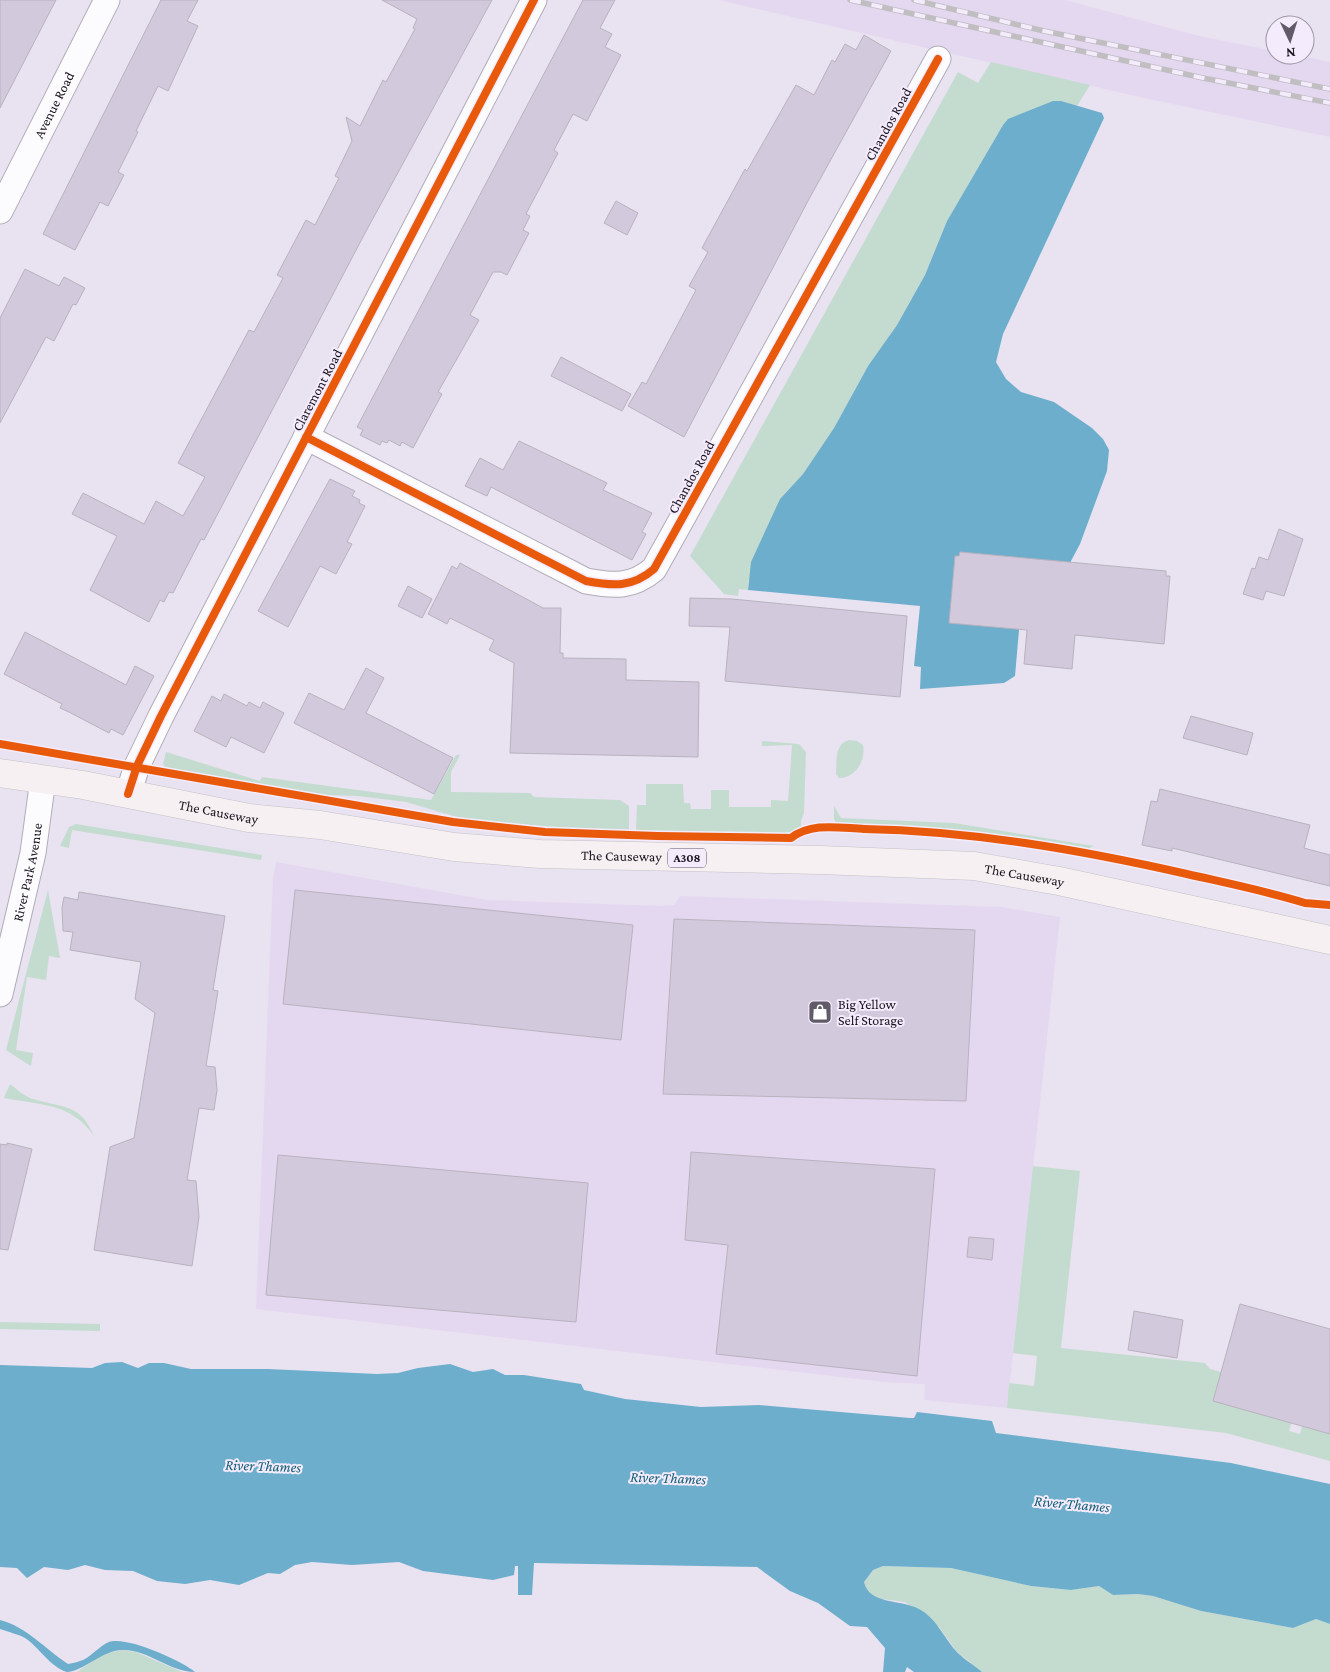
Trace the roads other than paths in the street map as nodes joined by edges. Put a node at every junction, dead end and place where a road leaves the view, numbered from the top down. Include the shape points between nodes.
1 (107, 0) edge
2 (534, 0) edge
3 (938, 59) dead end
4 (0, 211) edge
5 (306, 436) junction
6 (0, 772) edge
7 (43, 779) junction
8 (128, 794) junction
9 (1330, 940) edge
10 (0, 994) edge

1 - 4 street, Avenue Road
2 - 5 street, Claremont Road
3 - 5 street, Chandos Road via 654,569 643,578 613,586 586,581
5 - 8 street, Claremont Road via 161,716 137,766
6 - 7 main road, The Causeway / A308
7 - 8 main road, The Causeway / A308
7 - 10 street, River Park Avenue via 33,853
8 - 9 main road, The Causeway / A308 via 249,818 320,825 454,847 540,854 974,866 1059,881

